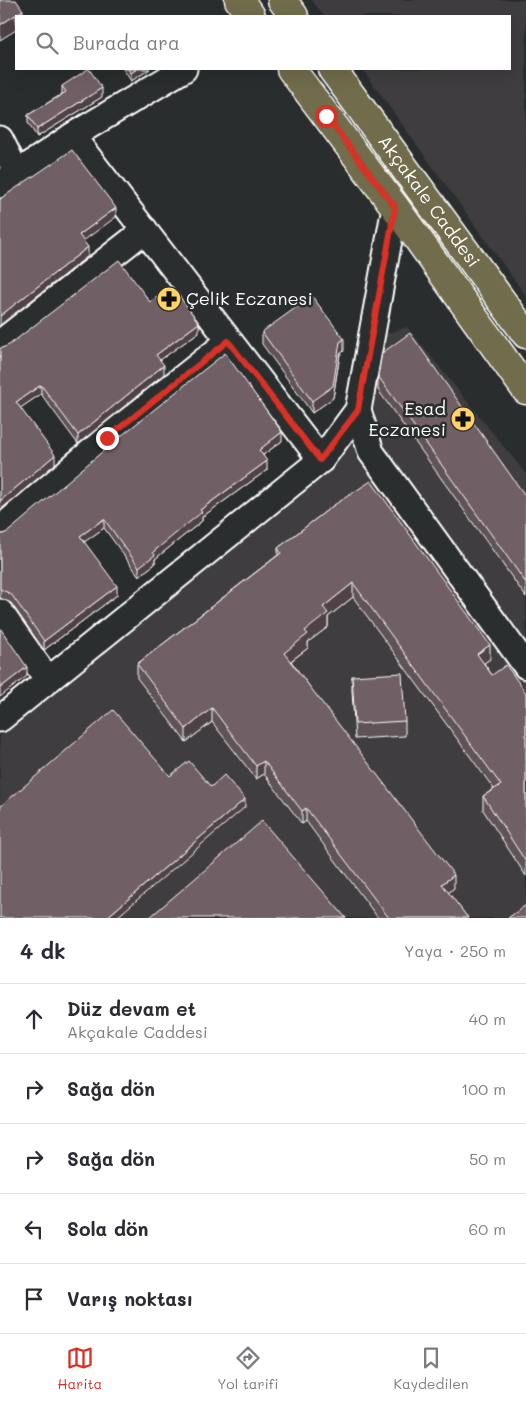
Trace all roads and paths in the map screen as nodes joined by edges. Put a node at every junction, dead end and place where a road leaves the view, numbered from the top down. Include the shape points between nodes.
1 (239, 0) edge
2 (282, 0) edge
3 (250, 15) edge
4 (293, 15) edge
5 (182, 70) edge
6 (292, 70) edge
7 (333, 70) edge
8 (72, 136) junction
9 (0, 139) edge
10 (8, 179) edge
11 (395, 207) junction
12 (145, 230) junction
13 (526, 334) edge
14 (228, 341) junction
15 (0, 343) edge
16 (526, 390) edge
17 (358, 410) junction
18 (320, 460) junction
19 (0, 529) edge
20 (0, 612) edge
21 (524, 657) edge
22 (48, 680) junction
23 (0, 719) edge

1 - 3 main road
2 - 4 main road
5 - 8 street
6 - 11 main road, Akçakale Caddesi
7 - 13 main road, Akçakale Caddesi
8 - 10 street
8 - 12 street
9 - 10 street
11 - 16 main road, Akçakale Caddesi
11 - 17 street
12 - 14 street
12 - 15 street
14 - 18 street
14 - 19 street
17 - 18 street
17 - 21 street via 371,452
18 - 22 street
20 - 22 street
22 - 23 street

